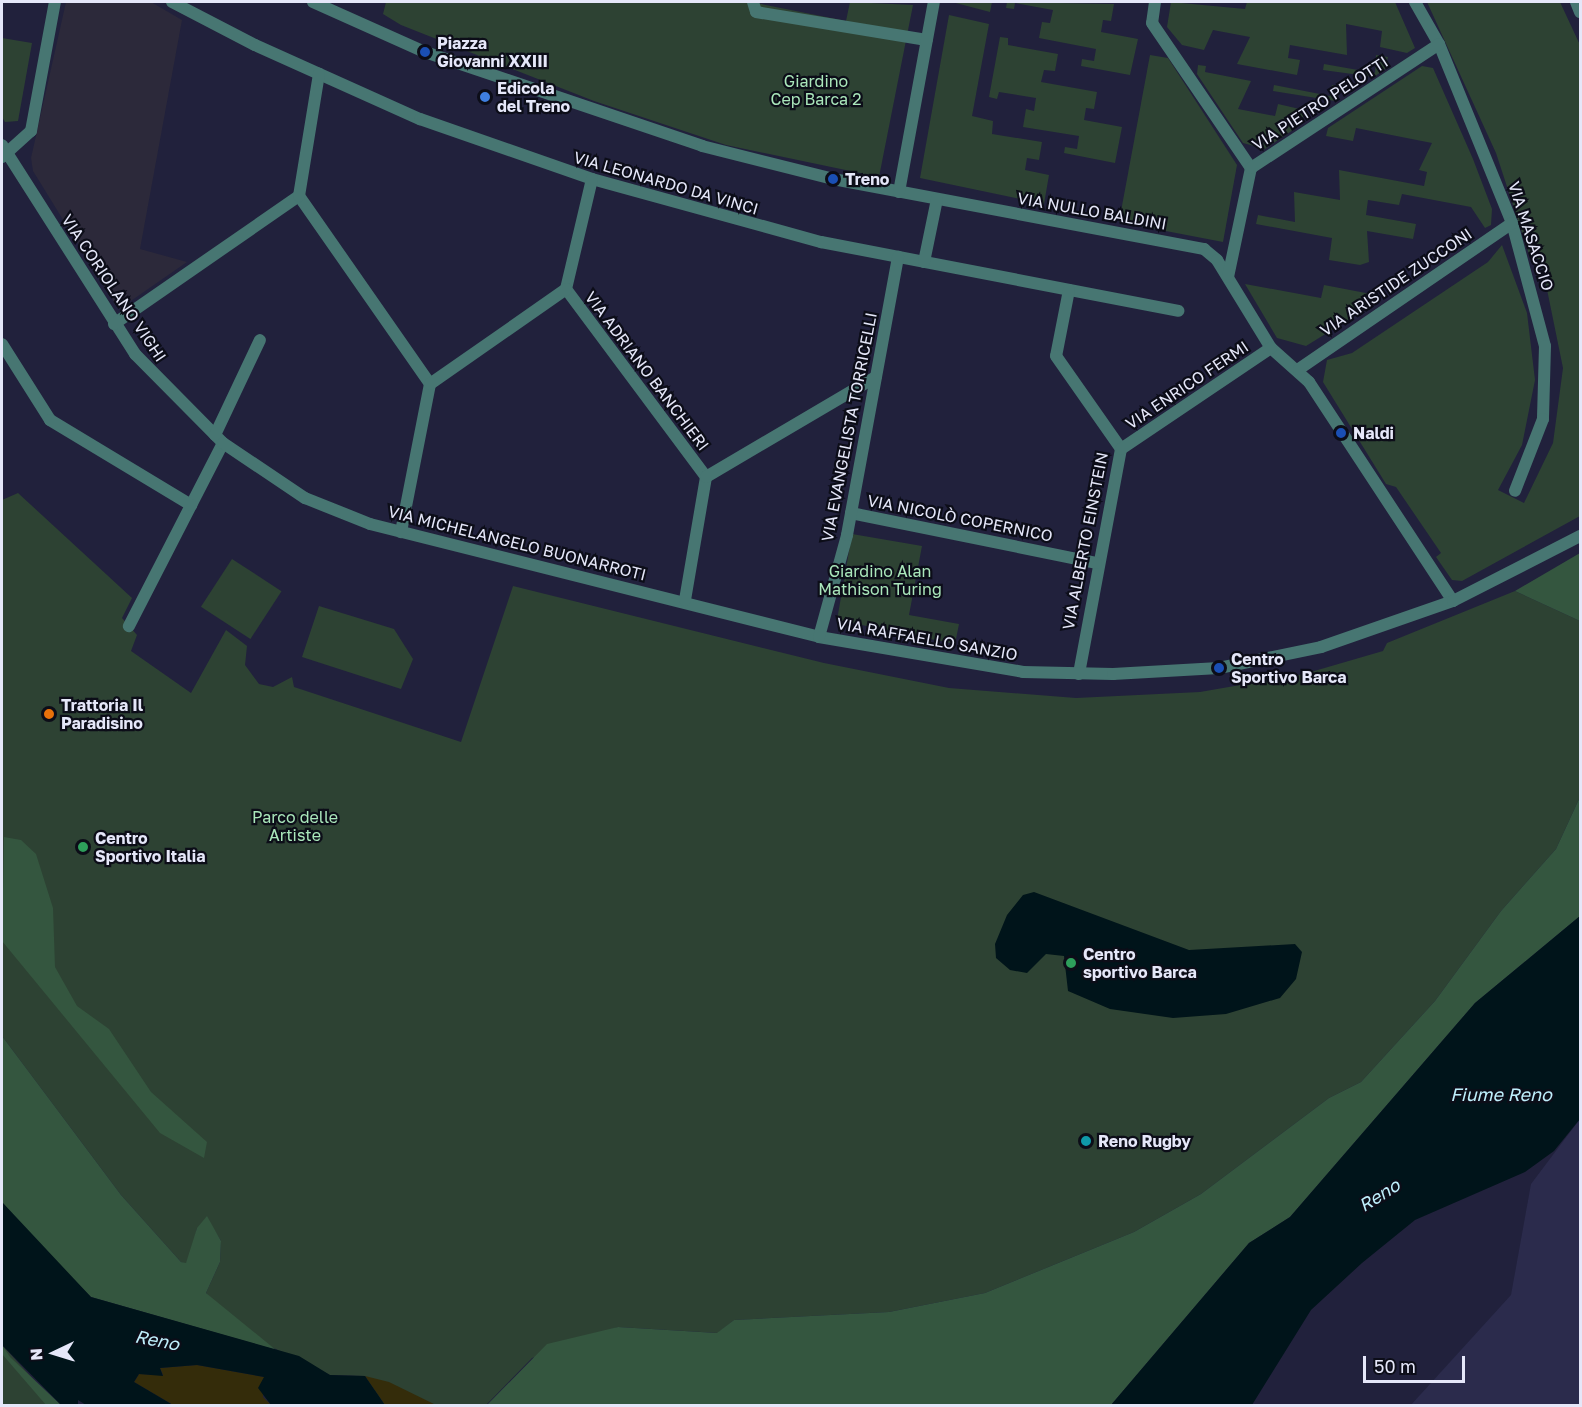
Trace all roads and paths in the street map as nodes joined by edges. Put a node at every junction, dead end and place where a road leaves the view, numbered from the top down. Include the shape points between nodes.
1 (55, 2) edge
2 (172, 2) edge
3 (313, 2) edge
4 (753, 2) edge
5 (934, 2) edge
6 (1155, 2) edge
7 (1415, 2) edge
8 (1576, 2) edge
9 (336, 7) edge
10 (1581, 12) edge
11 (927, 40) junction
12 (1439, 45) junction
13 (319, 74) junction
14 (3, 152) edge
15 (1251, 168) junction
16 (592, 179) junction
17 (899, 192) junction
18 (299, 196) junction
19 (937, 199) junction
20 (1512, 223) junction
21 (898, 257) junction
22 (924, 262) junction
23 (1228, 277) junction
24 (566, 289) junction
25 (1069, 290) junction
26 (1178, 311) dead end
27 (114, 324) junction
28 (260, 340) dead end
29 (2, 344) edge
30 (1271, 348) junction
31 (1299, 369) junction
32 (876, 377) junction
33 (430, 384) junction
34 (219, 439) junction
35 (1121, 449) junction
36 (705, 477) junction
37 (1515, 491) dead end
38 (191, 505) junction
39 (851, 513) junction
40 (402, 532) junction
41 (1581, 536) edge
42 (1096, 563) junction
43 (685, 600) junction
44 (1453, 602) junction
45 (129, 626) dead end
46 (819, 637) junction
47 (1079, 674) junction

1 - 14 street via 31,131
2 - 13 street, VIA LEONARDO DA VINCI
3 - 9 street, VIA NULLO BALDINI
4 - 11 street via 756,12
5 - 11 street
6 - 15 street via 1152,23
7 - 12 street, VIA MASACCIO
8 - 10 street
9 - 17 street, VIA NULLO BALDINI via 612,118 755,159
11 - 17 street
12 - 15 street, VIA PIETRO PELOTTI
12 - 20 street, VIA MASACCIO
13 - 16 street, VIA LEONARDO DA VINCI via 439,126
13 - 18 street
14 - 27 street, VIA CORIOLANO VIGHI
15 - 23 street, VIA PIETRO PELOTTI
16 - 21 street, VIA LEONARDO DA VINCI via 743,224
16 - 24 street, VIA ADRIANO BANCHIERI
17 - 19 street, VIA NULLO BALDINI
18 - 27 street
18 - 33 street
19 - 22 street
19 - 23 street, VIA NULLO BALDINI via 1204,249
20 - 31 street, VIA ARISTIDE ZUCCONI
20 - 37 street, VIA MASACCIO via 1539,318 1548,385 1543,419
21 - 22 street, VIA LEONARDO DA VINCI
21 - 32 street, VIA EVANGELISTA TORRICELLI
22 - 25 street, VIA LEONARDO DA VINCI
23 - 30 street, VIA NULLO BALDINI
24 - 33 street
24 - 36 street, VIA ADRIANO BANCHIERI
25 - 26 street, VIA LEONARDO DA VINCI
25 - 35 street, VIA ALBERTO EINSTEIN via 1056,356
27 - 34 street, VIA CORIOLANO VIGHI via 160,386
28 - 34 street
29 - 38 street via 50,420
30 - 31 street
30 - 35 street, VIA ENRICO FERMI
31 - 44 street
32 - 36 street
32 - 39 street, VIA EVANGELISTA TORRICELLI
33 - 40 street
34 - 38 street
34 - 40 street, VIA MICHELANGELO BUONARROTI via 305,498
35 - 42 street, VIA ALBERTO EINSTEIN
36 - 43 street
38 - 45 street
39 - 42 street, VIA NICOLÒ COPERNICO
39 - 46 street, VIA EVANGELISTA TORRICELLI
40 - 43 street, VIA MICHELANGELO BUONARROTI
41 - 44 street, VIA RAFFAELLO SANZIO
42 - 47 street, VIA ALBERTO EINSTEIN
43 - 46 street, VIA MICHELANGELO BUONARROTI
44 - 47 street, VIA RAFFAELLO SANZIO via 1362,635 1276,657 1203,669
46 - 47 street, VIA RAFFAELLO SANZIO via 981,667

